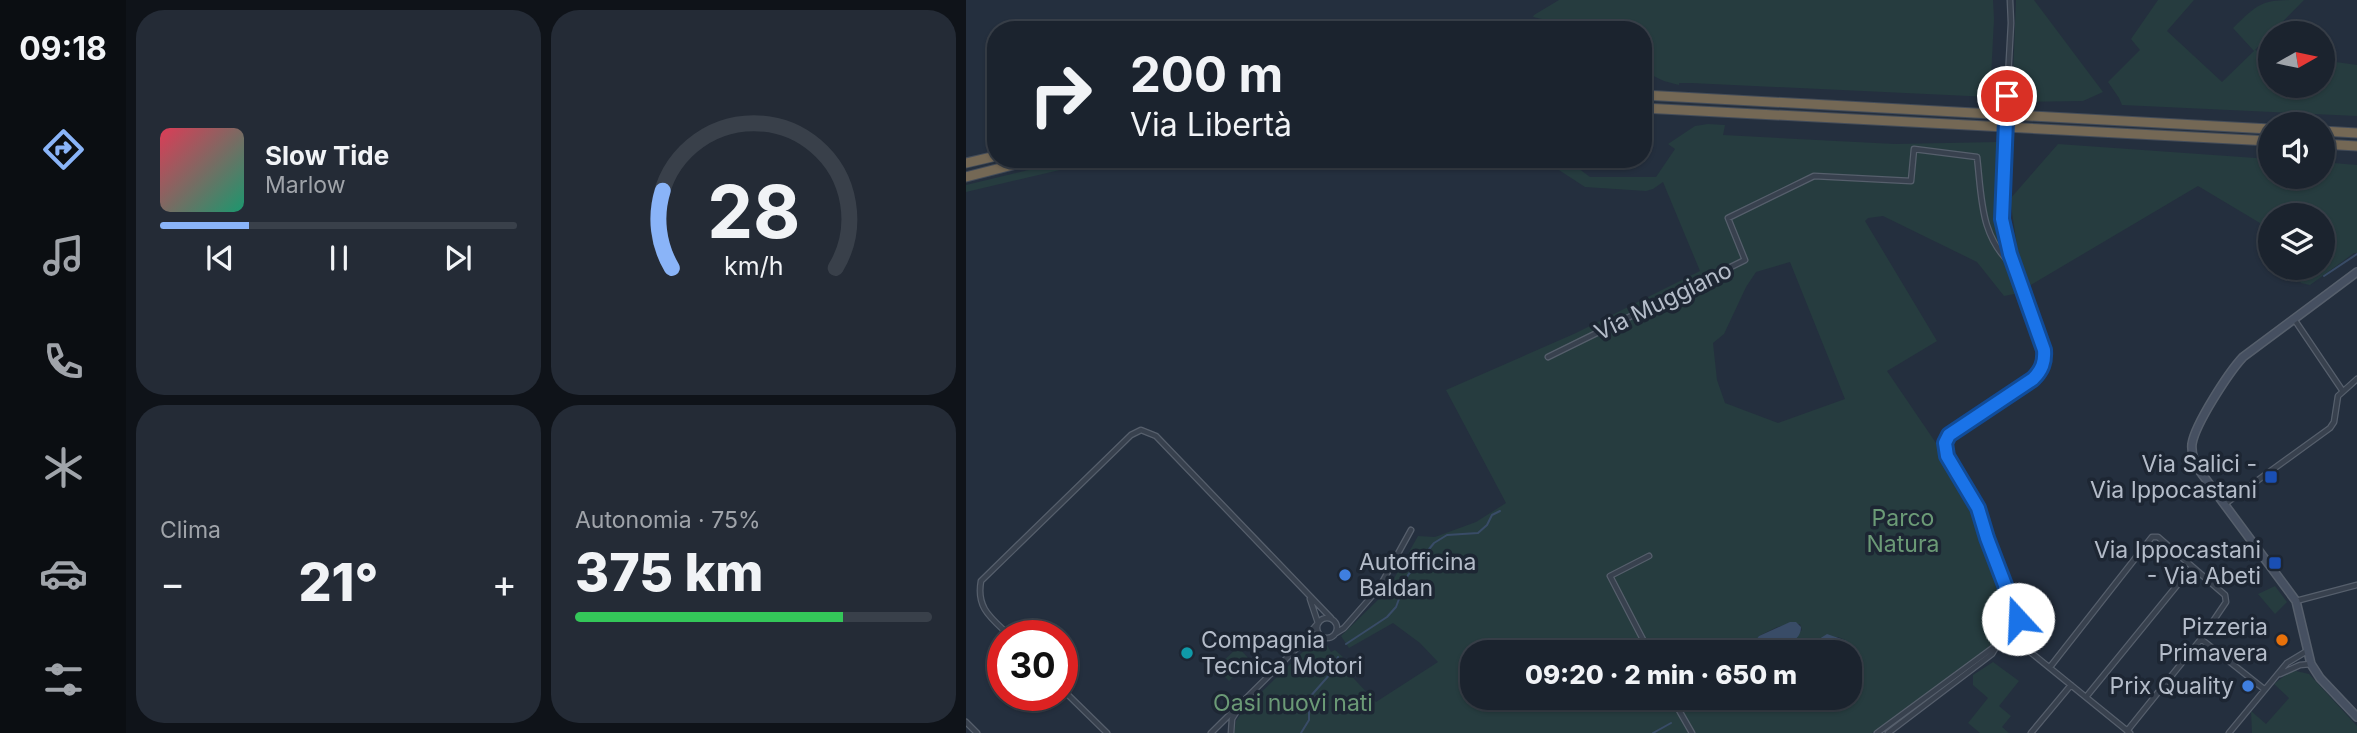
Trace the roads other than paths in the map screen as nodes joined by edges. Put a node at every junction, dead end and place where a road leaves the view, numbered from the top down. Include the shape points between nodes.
1 (2010, 0) edge
2 (1652, 95) edge
3 (1652, 108) edge
4 (2258, 128) edge
5 (2335, 132) edge
6 (2357, 133) edge
7 (2258, 140) edge
8 (2335, 145) edge
9 (2357, 146) edge
10 (987, 158) edge
11 (966, 163) edge
12 (1002, 168) edge
13 (966, 177) edge
14 (2015, 268) junction
15 (2357, 272) edge
16 (2294, 318) junction
17 (1548, 357) dead end
18 (2357, 379) edge
19 (2343, 390) junction
20 (2224, 505) junction
21 (1411, 530) dead end
22 (1649, 556) dead end
23 (2192, 567) junction
24 (2357, 585) edge
25 (1308, 595) junction
26 (2295, 601) junction
27 (1333, 619) junction
28 (1352, 619) junction
29 (996, 620) edge
30 (1318, 623) junction
31 (1336, 633) junction
32 (2011, 633) junction
33 (1325, 638) junction
34 (2201, 639) junction
35 (1643, 640) edge
36 (1998, 644) junction
37 (1299, 646) junction
38 (2308, 650) junction
39 (2029, 651) junction
40 (2311, 664) junction
41 (2050, 667) junction
42 (2276, 676) junction
43 (2071, 685) junction
44 (2264, 689) junction
45 (2086, 697) junction
46 (1078, 704) edge
47 (1239, 705) junction
48 (1679, 710) edge
49 (2357, 717) edge
50 (966, 722) edge
51 (1218, 731) edge
52 (2128, 732) edge
53 (977, 733) edge
54 (1107, 733) edge
55 (1211, 733) edge
56 (1231, 733) edge
57 (1692, 733) edge
58 (1877, 733) edge
59 (1888, 733) edge
60 (2031, 733) edge
61 (2228, 733) edge

1 - 14 street, Via Muggiano, bridge via 2002,219
2 - 4 highway
3 - 7 highway
5 - 6 highway
8 - 9 highway
10 - 11 highway
12 - 13 highway
14 - 17 street, Via Muggiano via 2002,256 1986,227 1977,157 1914,149 1911,181 1814,176 1728,218 1745,260
14 - 32 street, Via Muggiano via 2044,350 2041,370 1949,435 1944,445 1978,508 2014,604 2018,619
15 - 16 street
16 - 19 street
16 - 20 street via 2237,362 2193,442 2197,465
18 - 19 street
19 - 20 street via 2330,428
20 - 26 street
21 - 28 street via 1384,580
22 - 35 street via 1610,576
23 - 34 street via 2225,595 2226,602
23 - 41 street via 2158,537 2152,537
23 - 45 street
24 - 26 street
25 - 27 street
25 - 29 street via 1156,436 1141,430 982,581 981,603
25 - 30 street
26 - 38 street
27 - 28 street
27 - 30 street via 1325,617
27 - 31 street
28 - 31 street
30 - 33 street via 1318,632
30 - 37 street
31 - 33 street
32 - 36 street
32 - 39 street
33 - 37 street
34 - 44 street
34 - 52 street
36 - 39 street
36 - 58 street
36 - 59 street via 1992,654
37 - 47 street
38 - 40 street
38 - 42 street
39 - 41 street
40 - 42 street
40 - 49 street
41 - 43 street
42 - 44 street
43 - 45 street
43 - 60 street
44 - 61 street
45 - 52 street
46 - 54 street
47 - 51 street
47 - 56 street
48 - 57 street
50 - 53 street
51 - 55 street

